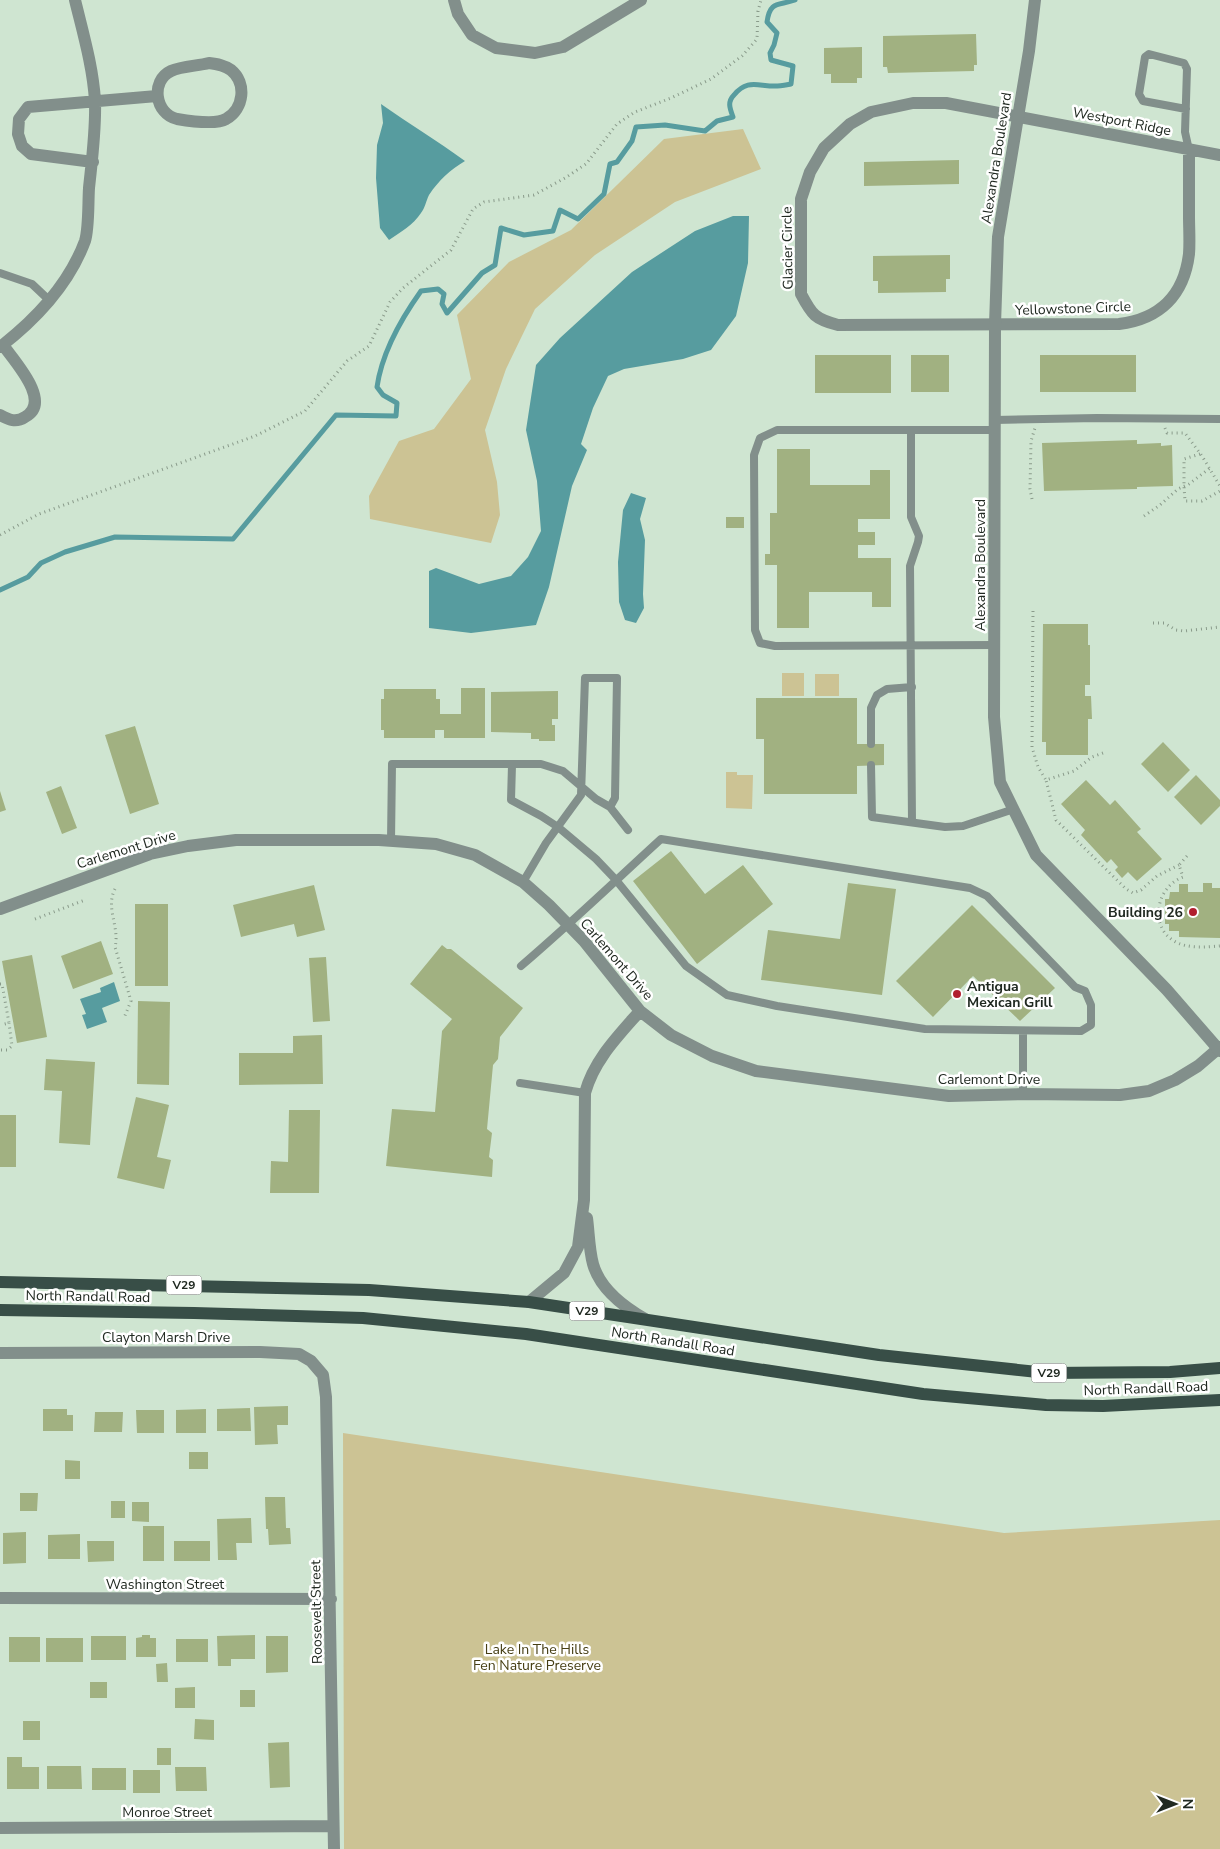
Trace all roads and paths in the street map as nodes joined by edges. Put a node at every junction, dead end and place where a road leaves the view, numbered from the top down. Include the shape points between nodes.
1 (75, 0) edge
2 (454, 0) edge
3 (641, 0) edge
4 (761, 0) edge
5 (1035, 0) edge
6 (158, 96) junction
7 (95, 100) junction
8 (1186, 109) junction
9 (1018, 116) junction
10 (1189, 150) junction
11 (1220, 155) edge
12 (93, 162) junction
13 (0, 273) edge
14 (50, 301) junction
15 (995, 325) junction
16 (1, 346) edge
17 (0, 415) edge
18 (1220, 419) edge
19 (995, 425) junction
20 (1036, 426) dead end
21 (1164, 426) dead end
22 (911, 431) junction
23 (1200, 454) junction
24 (1210, 468) junction
25 (1220, 486) edge
26 (1184, 487) junction
27 (1220, 491) edge
28 (1032, 499) dead end
29 (1144, 516) dead end
30 (0, 535) edge
31 (1033, 611) dead end
32 (1153, 622) dead end
33 (1220, 627) edge
34 (910, 646) junction
35 (995, 646) junction
36 (912, 687) junction
37 (871, 744) dead end
38 (1103, 753) dead end
39 (512, 765) junction
40 (871, 766) dead end
41 (1046, 780) junction
42 (582, 787) junction
43 (610, 807) junction
44 (1014, 809) junction
45 (912, 822) junction
46 (558, 827) junction
47 (628, 830) dead end
48 (391, 841) junction
49 (1187, 856) dead end
50 (1179, 864) junction
51 (616, 880) junction
52 (523, 882) junction
53 (115, 889) dead end
54 (85, 900) dead end
55 (0, 909) edge
56 (35, 918) dead end
57 (568, 925) junction
58 (1220, 946) edge
59 (521, 966) dead end
60 (0, 984) edge
61 (640, 1011) junction
62 (124, 1018) dead end
63 (9, 1023) junction
64 (1, 1025) dead end
65 (1023, 1031) junction
66 (1220, 1049) edge
67 (1, 1050) dead end
68 (520, 1083) dead end
69 (585, 1093) junction
70 (1024, 1094) junction
71 (584, 1200) junction
72 (0, 1282) edge
73 (529, 1302) junction
74 (0, 1310) edge
75 (646, 1320) junction
76 (0, 1353) edge
77 (1220, 1368) edge
78 (323, 1375) joint
79 (1220, 1400) edge
80 (0, 1598) edge
81 (331, 1599) junction
82 (333, 1826) junction
83 (0, 1828) edge
84 (334, 1849) edge

1 - 7 street via 88,51
2 - 3 street via 458,14 472,35 496,48 535,53 563,47
4 - 30 path via 757,39 742,56 711,79 635,112 618,124 586,164 534,195 484,202 473,209 451,250 390,302 369,346 347,361 305,411 255,436 39,514
5 - 9 street, Alexandra Boulevard
6 - 6 street via 166,114 215,123 226,120 235,112 242,90 231,70 221,64 209,63 171,71 158,86
6 - 7 street
7 - 12 street
7 - 12 street via 28,107 19,119 18,134 22,146 31,154
8 - 8 lane via 1187,69 1184,62 1149,54 1145,58 1139,94 1143,101
8 - 10 lane via 1185,132
9 - 10 street, Westport Ridge
9 - 15 street, Alexandra Boulevard via 998,237
9 - 15 street, Glacier Circle via 946,103 914,102 871,112 850,124 824,148 810,172 801,199 801,294 808,308 820,320 838,325
10 - 11 street, Westport Ridge
10 - 15 street, Yellowstone Circle via 1189,254 1183,281 1170,301 1155,314 1135,322
12 - 14 street via 85,240 73,268
13 - 14 lane via 32,284
14 - 16 street
15 - 19 street, Alexandra Boulevard
16 - 17 street via 33,387 36,402 31,414 21,420 9,420
18 - 19 lane via 1097,418
19 - 22 lane
19 - 35 street, Alexandra Boulevard
20 - 28 path via 1031,441
21 - 23 path via 1167,433 1185,433
22 - 34 lane via 911,518 919,536 910,566
22 - 34 lane via 777,430 760,438 754,455 755,630 760,642 775,646
23 - 24 path
23 - 26 path via 1184,459
24 - 25 path
24 - 26 path
26 - 27 path via 1185,500 1202,500
26 - 29 path
31 - 41 path via 1032,747
32 - 33 path via 1184,631
34 - 35 lane
34 - 36 lane
35 - 44 street, Alexandra Boulevard via 994,717 1000,782
36 - 37 lane via 887,689 877,695 871,708
36 - 45 lane
38 - 41 path via 1074,771
39 - 42 lane via 541,764 563,771
39 - 46 lane via 511,800
39 - 48 lane via 392,764
40 - 45 lane via 872,817
41 - 50 path via 1056,820 1126,889 1133,892 1141,890 1157,876
42 - 43 lane
42 - 43 lane via 585,678 617,678 615,798
42 - 46 lane via 581,795
43 - 47 lane
44 - 45 lane via 963,826 945,828
44 - 66 street, Alexandra Boulevard via 1036,855
46 - 51 lane via 596,858
46 - 52 lane
48 - 52 street, Carlemont Drive via 436,844 475,855
48 - 55 street, Carlemont Drive via 236,840 188,846 150,854
49 - 50 path
50 - 58 path via 1183,877 1174,880 1162,894 1160,927 1174,941 1185,946
51 - 57 lane
51 - 65 lane via 686,966 727,996 920,1029
51 - 65 lane via 661,839 970,888 987,896 1075,987 1085,991 1091,1005 1091,1025 1081,1031
52 - 57 street, Carlemont Drive
53 - 62 path via 111,900 117,937 115,946 131,1001
54 - 56 path
57 - 59 lane
57 - 61 street, Carlemont Drive
60 - 63 path
61 - 69 street via 606,1050
61 - 70 street, Carlemont Drive via 671,1035 712,1056 756,1071 949,1096
63 - 64 path
63 - 67 path via 12,1046
65 - 70 lane
66 - 70 street, Carlemont Drive via 1175,1080 1149,1091 1120,1095
68 - 69 lane
69 - 71 street
71 - 73 street via 578,1247 568,1267
71 - 75 street via 594,1265 604,1286
72 - 73 main road, North Randall Road / V29 via 351,1289
73 - 75 main road, North Randall Road / V29
74 - 79 main road, North Randall Road / V29 via 363,1318 526,1334 923,1394 1046,1405 1103,1406
75 - 77 main road, North Randall Road / V29 via 879,1355 1047,1373 1170,1372
76 - 78 street, Clayton Marsh Drive via 299,1354 311,1361
78 - 81 street, Roosevelt Street
80 - 81 street, Washington Street
81 - 82 street, Roosevelt Street
82 - 83 street, Monroe Street
82 - 84 street, Roosevelt Street

